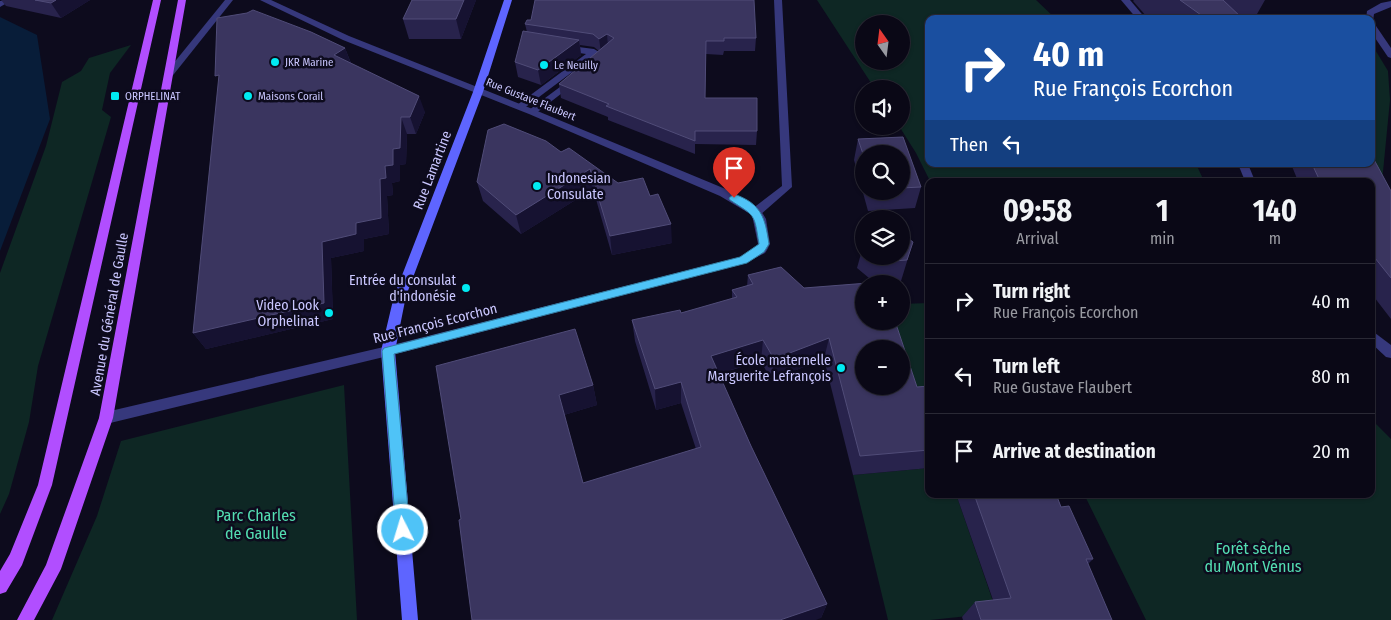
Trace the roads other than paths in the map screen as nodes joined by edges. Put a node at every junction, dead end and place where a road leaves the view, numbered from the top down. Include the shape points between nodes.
1 (8, 0) edge
2 (157, 0) edge
3 (182, 0) edge
4 (230, 0) edge
5 (264, 0) edge
6 (508, 0) edge
7 (778, 0) edge
8 (1126, 0) edge
9 (0, 4) edge
10 (1391, 4) edge
11 (1139, 15) edge
12 (1370, 15) edge
13 (1375, 31) edge
14 (550, 46) edge
15 (1391, 55) edge
16 (600, 59) edge
17 (167, 77) junction
18 (478, 92) junction
19 (520, 107) junction
20 (532, 112) junction
21 (756, 212) junction
22 (1375, 339) edge
23 (388, 351) junction
24 (1391, 353) edge
25 (106, 418) junction
26 (0, 586) edge
27 (25, 620) edge
28 (410, 620) edge

1 - 9 street
2 - 26 main road, Avenue du Général de Gaulle via 45,485 16,559
3 - 17 main road, Avenue du Général de Gaulle
4 - 17 street
5 - 18 street, Rue Gustave Flaubert via 346,38
6 - 18 street, Rue Lamartine
7 - 21 street via 787,187
8 - 11 street
10 - 12 street
13 - 15 street
14 - 19 street via 594,52
16 - 20 street
17 - 25 main road, Avenue du Général de Gaulle
18 - 19 street, Rue Gustave Flaubert
18 - 23 street, Rue Lamartine via 400,296
19 - 20 street, Rue Gustave Flaubert
20 - 21 street, Rue Gustave Flaubert via 724,193
21 - 23 street, Rue François Ecorchon via 764,244 761,250 743,260
22 - 24 street
23 - 25 street, Rue François Ecorchon
23 - 28 street, Rue Lamartine
25 - 27 main road, Avenue du Général de Gaulle via 53,569

